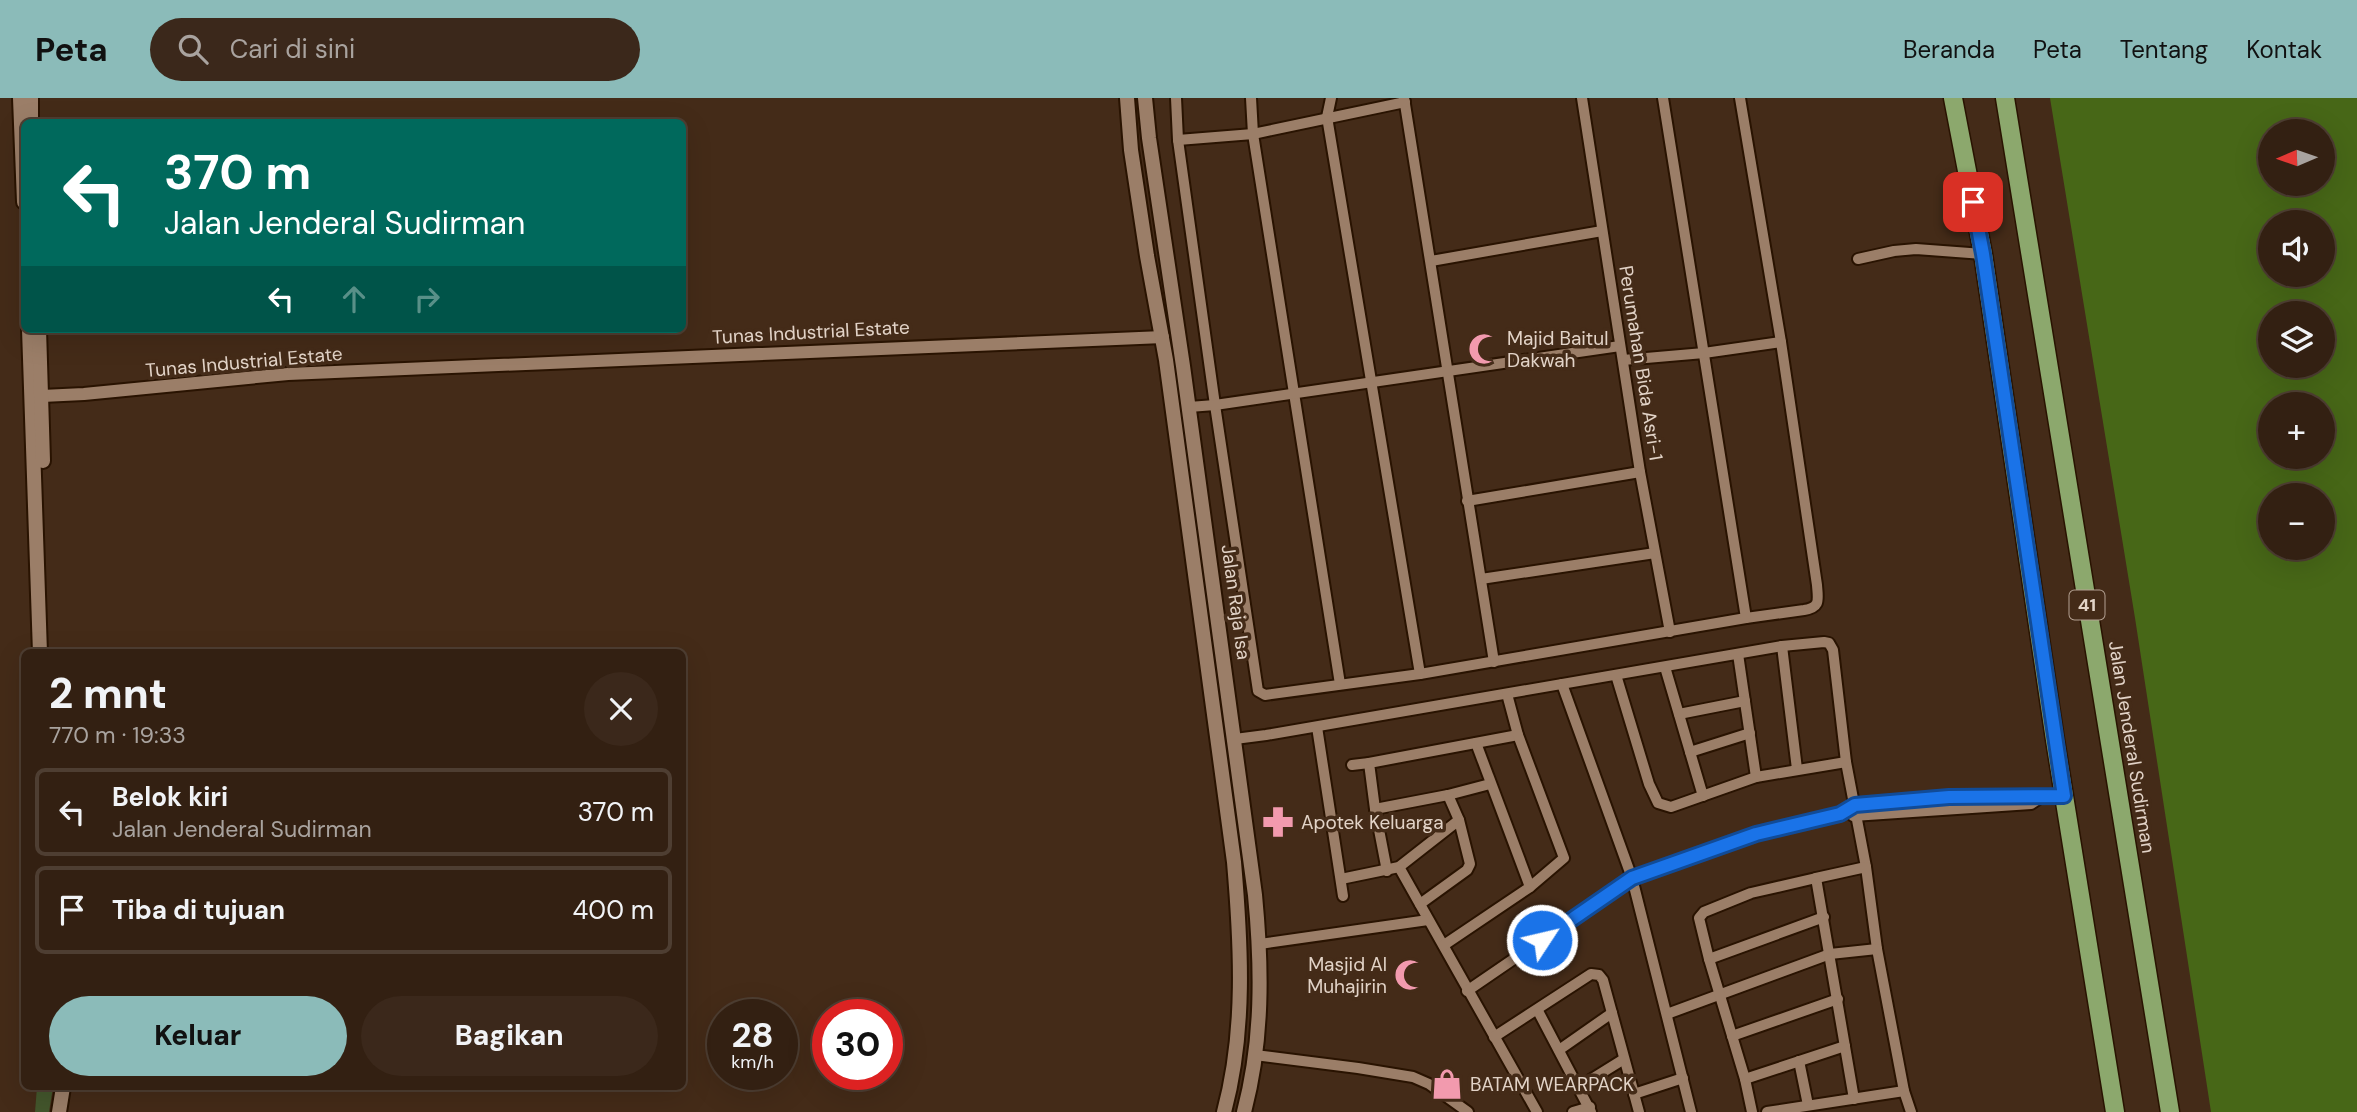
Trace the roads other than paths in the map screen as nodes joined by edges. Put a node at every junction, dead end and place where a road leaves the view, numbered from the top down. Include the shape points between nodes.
1 (20, 98) edge
2 (31, 98) edge
3 (1127, 98) edge
4 (1145, 98) edge
5 (1176, 98) edge
6 (1251, 98) edge
7 (1331, 98) edge
8 (1582, 98) edge
9 (1663, 98) edge
10 (1741, 98) edge
11 (1953, 98) edge
12 (2005, 98) edge
13 (1405, 100) edge
14 (1327, 117) junction
15 (31, 119) edge
16 (21, 124) edge
17 (1253, 134) junction
18 (1178, 140) junction
19 (1602, 231) junction
20 (1983, 254) junction
21 (1858, 259) dead end
22 (1431, 261) junction
23 (29, 333) edge
24 (39, 333) edge
25 (1178, 335) junction
26 (1163, 337) junction
27 (1781, 342) junction
28 (1620, 346) junction
29 (1704, 353) junction
30 (1623, 360) junction
31 (1447, 370) junction
32 (1371, 382) junction
33 (1295, 392) junction
34 (42, 396) junction
35 (1215, 405) junction
36 (1189, 407) junction
37 (1640, 472) junction
38 (1467, 501) junction
39 (1655, 552) junction
40 (1481, 579) junction
41 (1746, 618) junction
42 (1670, 632) junction
43 (1782, 646) junction
44 (40, 649) edge
45 (48, 649) edge
46 (1738, 654) junction
47 (1494, 662) junction
48 (1665, 667) junction
49 (1420, 674) junction
50 (1616, 675) junction
51 (1340, 684) junction
52 (1562, 684) junction
53 (1507, 694) junction
54 (1745, 701) junction
55 (1679, 714) junction
56 (1317, 727) junction
57 (1750, 733) junction
58 (1518, 735) junction
59 (1235, 738) junction
60 (1476, 743) junction
61 (1690, 752) junction
62 (1846, 762) junction
63 (1369, 763) junction
64 (1352, 765) dead end
65 (1797, 769) junction
66 (1756, 777) junction
67 (1490, 784) junction
68 (1448, 795) junction
69 (1703, 796) junction
70 (2064, 796) junction
71 (2033, 799) junction
72 (1898, 801) junction
73 (1855, 805) junction
74 (1375, 809) junction
75 (1899, 813) junction
76 (1840, 814) junction
77 (1857, 817) junction
78 (1459, 820) junction
79 (1399, 867) junction
80 (1866, 867) junction
81 (1387, 870) junction
82 (1632, 878) junction
83 (1816, 878) junction
84 (1341, 879) junction
85 (1530, 887) junction
86 (1343, 895) dead end
87 (1420, 904) junction
88 (1824, 917) junction
89 (1428, 920) junction
90 (1260, 944) junction
91 (1444, 945) junction
92 (1877, 949) junction
93 (1830, 954) junction
94 (1709, 959) junction
95 (1468, 991) junction
96 (1721, 995) junction
97 (1838, 999) junction
98 (1538, 1011) junction
99 (1612, 1013) junction
100 (1667, 1014) junction
101 (1732, 1036) junction
102 (1494, 1037) junction
103 (1845, 1046) junction
104 (1559, 1050) junction
105 (1255, 1055) junction
106 (1624, 1059) junction
107 (1799, 1061) junction
108 (1683, 1078) junction
109 (1745, 1079) junction
110 (1579, 1087) junction
111 (54, 1090) edge
112 (63, 1090) edge
113 (1904, 1091) junction
114 (1634, 1094) junction
115 (1854, 1099) junction
116 (1808, 1105) junction
117 (1793, 1109) edge
118 (1591, 1110) edge
119 (51, 1112) edge
120 (59, 1112) edge
121 (1224, 1112) edge
122 (1244, 1112) edge
123 (1468, 1112) edge
124 (1537, 1112) edge
125 (1573, 1112) edge
126 (1639, 1112) edge
127 (1691, 1112) edge
128 (1752, 1112) edge
129 (1768, 1112) edge
130 (1911, 1112) edge
131 (2115, 1112) edge
132 (2170, 1112) edge

1 - 16 main road
2 - 15 main road
3 - 26 main road, Jalan Raja Isa via 1131,150
4 - 25 main road, Jalan Raja Isa
5 - 18 street
6 - 17 street
7 - 14 street
8 - 19 street, Perumahan Bida Asri-1
9 - 29 street
10 - 27 street
11 - 20 highway
12 - 132 highway, Jalan Jenderal Sudirman / 41
13 - 14 street
13 - 22 street
14 - 17 street
14 - 32 street
17 - 18 street
17 - 33 street
18 - 35 street
19 - 22 street
19 - 28 street, Perumahan Bida Asri-1
20 - 21 street via 1916,249
20 - 70 highway
22 - 31 street
23 - 44 main road
24 - 34 main road
25 - 26 main road
25 - 36 main road, Jalan Raja Isa
26 - 34 street, Tunas Industrial Estate via 288,374
26 - 121 main road, Jalan Raja Isa via 1240,935 1234,1056
27 - 29 street
27 - 41 street via 1818,598 1814,608
28 - 30 street, Perumahan Bida Asri-1
28 - 31 street
29 - 30 street
29 - 41 street
30 - 37 street, Perumahan Bida Asri-1
31 - 32 street
31 - 38 street
32 - 33 street
32 - 49 street
33 - 35 street
33 - 51 street
34 - 45 main road
35 - 36 street
35 - 51 street via 1258,691 1268,695
36 - 59 main road, Jalan Raja Isa
37 - 38 street
37 - 39 street, Perumahan Bida Asri-1
38 - 40 street
39 - 40 street
39 - 42 street, Perumahan Bida Asri-1
40 - 47 street
41 - 42 street
42 - 47 street
43 - 46 street
43 - 62 street via 1824,642 1832,646
43 - 65 street
46 - 48 street
46 - 54 street
47 - 49 street
48 - 50 street
48 - 55 street
49 - 51 street
50 - 52 street
50 - 69 street via 1658,803 1671,807
52 - 53 street
52 - 82 street
53 - 56 street
53 - 58 street
54 - 55 street
54 - 57 street
55 - 61 street
56 - 59 street
56 - 84 street
57 - 61 street
57 - 66 street
58 - 60 street
58 - 85 street via 1564,856 1563,862
59 - 90 main road, Jalan Raja Isa
60 - 63 street
60 - 67 street
61 - 69 street
62 - 65 street
62 - 73 street
63 - 64 street
63 - 74 street
65 - 66 street
66 - 69 street
67 - 68 street
67 - 85 street
68 - 74 street
68 - 78 street
70 - 71 street
70 - 131 highway
71 - 72 street
71 - 75 street
72 - 73 street
72 - 75 street
73 - 76 street
73 - 77 street
74 - 81 street
75 - 77 street
76 - 77 street
76 - 82 street via 1756,834
77 - 80 street
78 - 79 street
78 - 87 street via 1469,866
79 - 81 street
79 - 87 street
80 - 83 street
80 - 92 street
81 - 84 street
82 - 95 street
82 - 100 street
83 - 88 street
83 - 94 street via 1751,893 1701,915 1699,926
84 - 86 street
85 - 91 street
87 - 89 street
88 - 93 street
88 - 94 street
89 - 90 street
89 - 91 street
90 - 105 main road, Jalan Raja Isa
91 - 95 street
92 - 93 street
92 - 113 street
93 - 96 street
93 - 97 street
94 - 96 street
95 - 102 street
96 - 100 street
96 - 101 street
97 - 101 street
97 - 103 street
98 - 99 street via 1591,974 1603,980
98 - 102 street
98 - 104 street
99 - 104 street
99 - 106 street
100 - 108 street
101 - 109 street
102 - 124 street
103 - 107 street
103 - 115 street
104 - 110 street
105 - 122 main road, Jalan Raja Isa
105 - 123 street via 1413,1077
106 - 110 street
106 - 114 street
107 - 109 street
107 - 116 street
108 - 114 street
108 - 127 street
109 - 128 street
110 - 118 street
111 - 119 main road
112 - 120 main road
113 - 115 street
113 - 130 street
114 - 126 street
115 - 116 street
116 - 117 street
117 - 129 street
118 - 125 street

